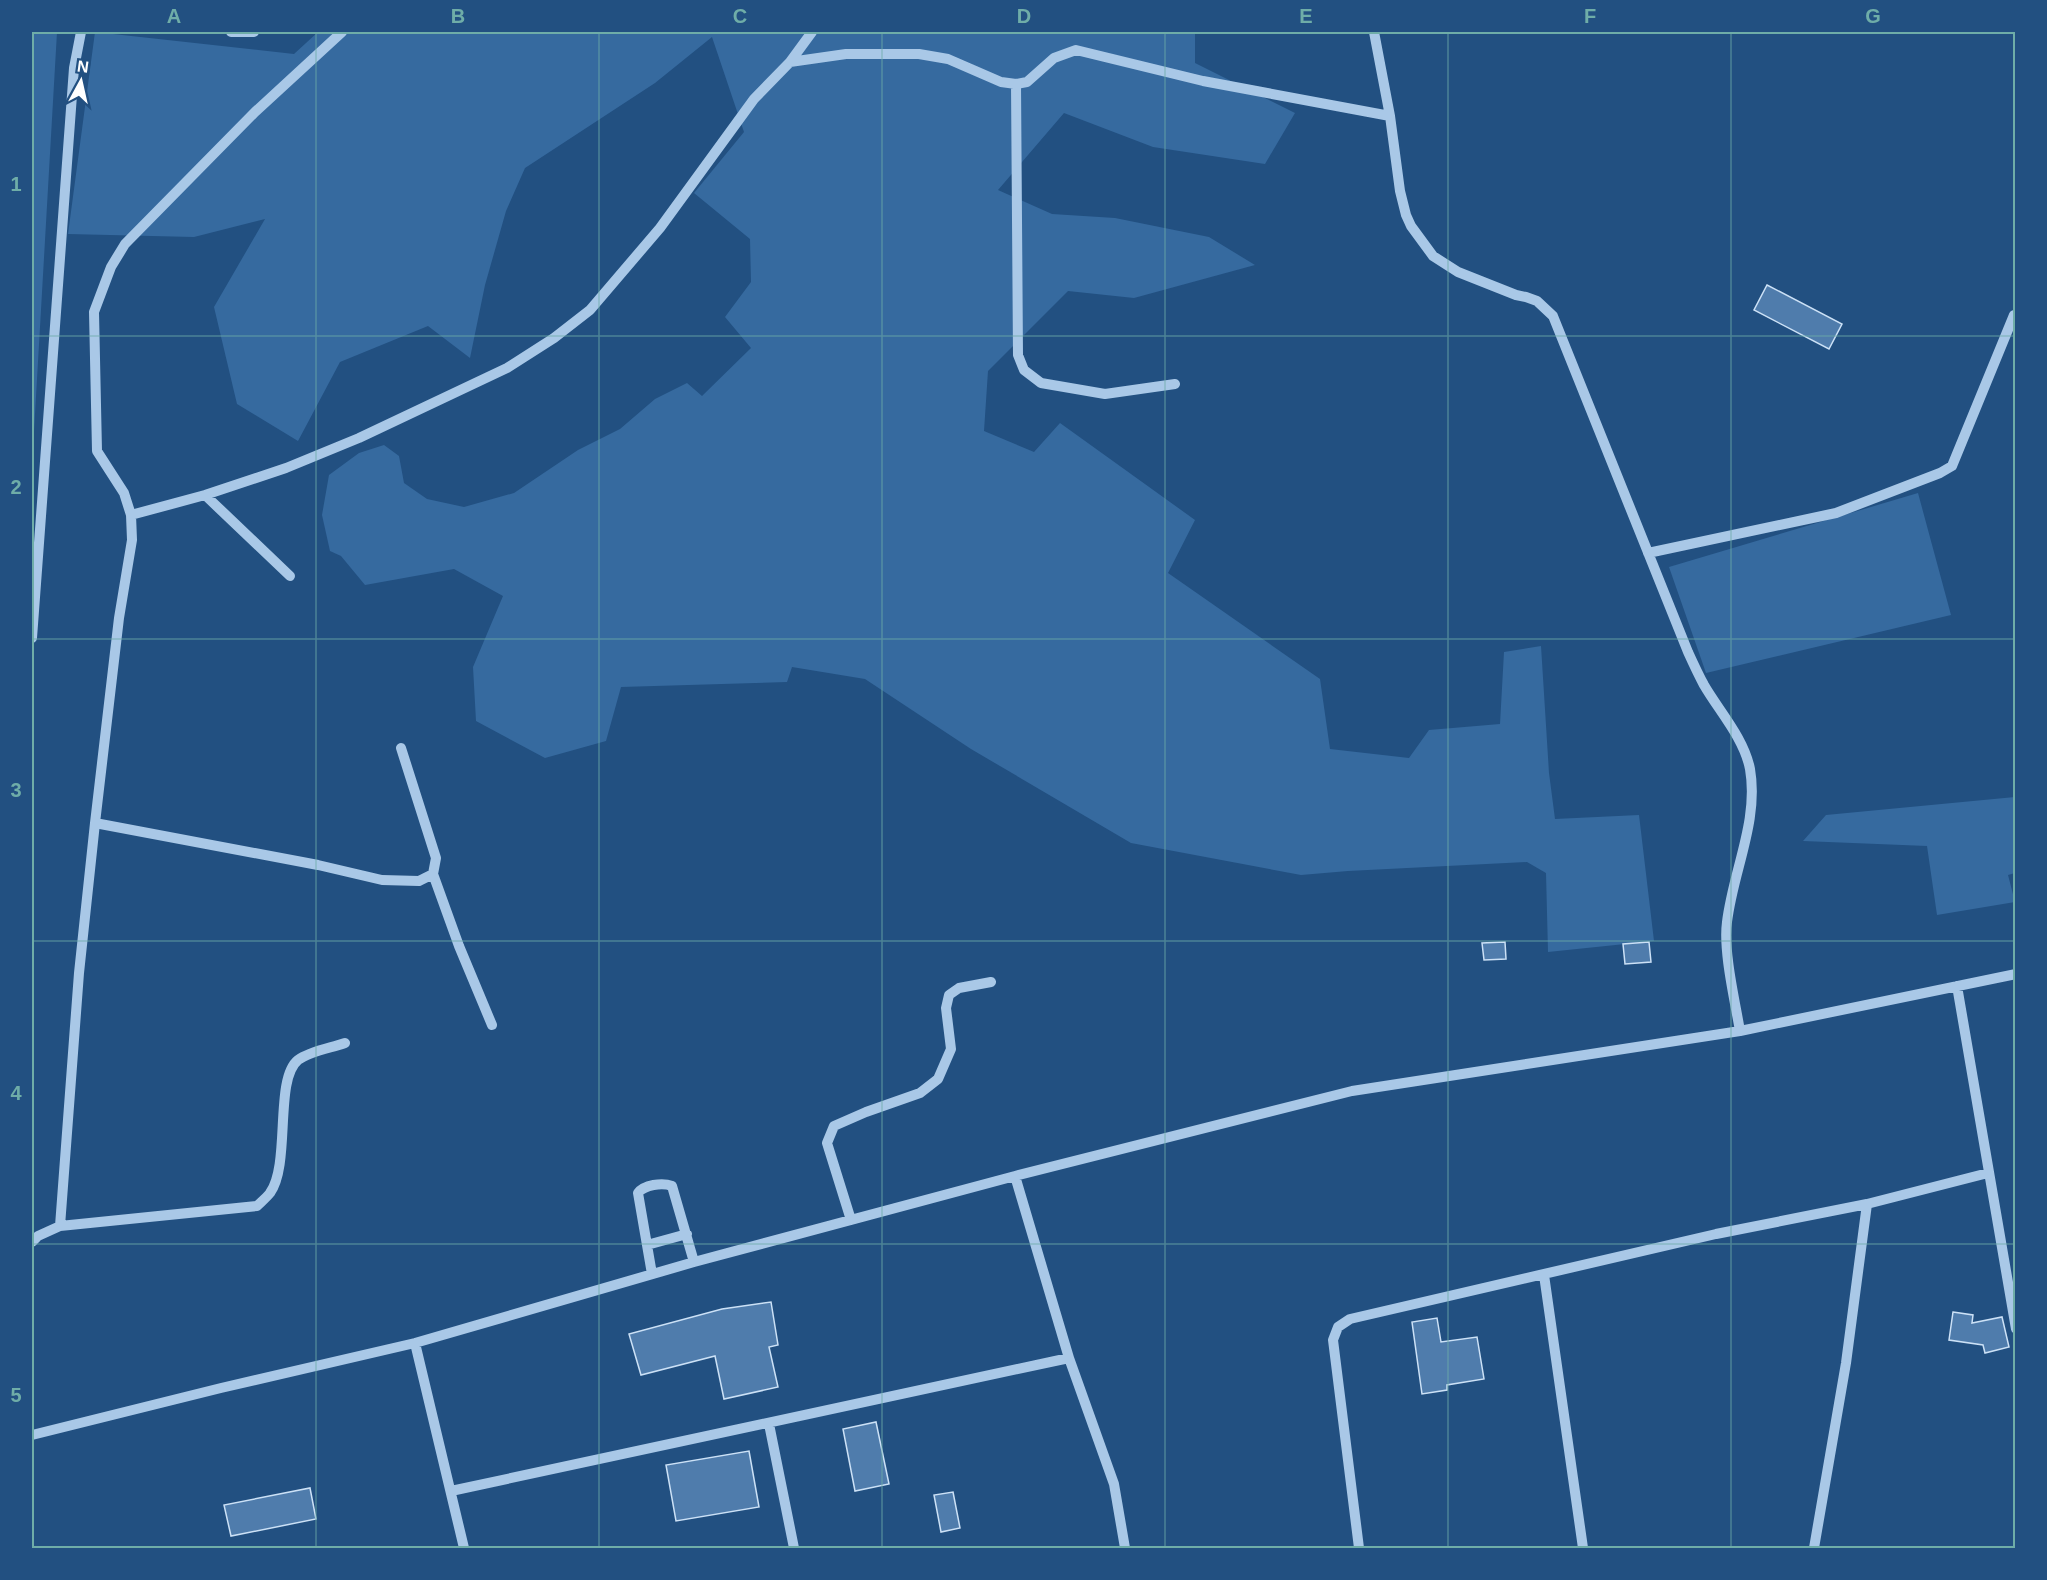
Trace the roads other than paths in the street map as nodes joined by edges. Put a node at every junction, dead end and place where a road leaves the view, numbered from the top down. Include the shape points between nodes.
1 (81, 32) edge
2 (231, 32) edge
3 (254, 32) edge
4 (342, 32) edge
5 (812, 32) edge
6 (1374, 32) edge
7 (790, 62) junction
8 (1016, 84) junction
9 (1390, 116) junction
10 (2014, 315) edge
11 (1175, 384) dead end
12 (205, 495) junction
13 (131, 515) junction
14 (1648, 553) junction
15 (290, 576) dead end
16 (32, 638) edge
17 (401, 748) dead end
18 (94, 824) junction
19 (433, 874) junction
20 (2016, 974) edge
21 (991, 982) dead end
22 (1957, 986) junction
23 (492, 1025) dead end
24 (1740, 1031) junction
25 (345, 1043) dead end
26 (1988, 1173) junction
27 (1016, 1176) junction
28 (1867, 1204) junction
29 (851, 1220) junction
30 (60, 1227) junction
31 (687, 1234) junction
32 (32, 1242) edge
33 (647, 1245) junction
34 (694, 1262) junction
35 (652, 1274) junction
36 (1544, 1275) junction
37 (2016, 1329) edge
38 (415, 1343) junction
39 (1069, 1358) junction
40 (768, 1424) junction
41 (32, 1435) edge
42 (451, 1491) junction
43 (464, 1548) edge
44 (794, 1548) edge
45 (1125, 1548) edge
46 (1359, 1548) edge
47 (1583, 1548) edge
48 (1814, 1548) edge

1 - 16 street via 74,68
2 - 3 street
4 - 13 street via 255,112 125,244 111,267 94,312 97,451 124,493
5 - 7 street
6 - 9 street
7 - 8 street via 846,54 919,54 948,58 1001,82
7 - 12 street via 754,99 660,228 590,310 554,338 507,368 358,438
8 - 9 street via 1027,82 1054,58 1076,50 1203,81
8 - 11 street via 1018,355 1024,370 1041,382 1106,394
9 - 14 street via 1406,215 1433,256 1458,272 1538,301 1553,316
10 - 14 street via 1952,466 1836,513
12 - 13 street
12 - 15 street
13 - 18 street via 132,540
14 - 24 street via 1702,682 1745,753 1750,770 1749,821 1726,924
17 - 19 street via 436,858
18 - 19 street via 307,862 382,880 419,880
18 - 30 street
19 - 23 street
20 - 22 street
21 - 29 street via 959,988 949,995 946,1008 951,1049 938,1079 920,1093 834,1126 827,1143
22 - 24 street
22 - 26 street
24 - 27 street via 1352,1091
25 - 30 street via 297,1061 288,1078 280,1165 271,1192 257,1206
26 - 28 street
26 - 37 street
27 - 29 street
27 - 39 street
28 - 36 street via 1716,1234
28 - 48 street via 1846,1363
29 - 34 street
30 - 32 street
31 - 33 street
31 - 33 street via 672,1186 665,1183 642,1188 638,1193
31 - 34 street
33 - 35 street
34 - 35 street
35 - 38 street
36 - 46 street via 1350,1319 1338,1327 1333,1340
36 - 47 street
38 - 41 street
38 - 42 street
39 - 40 street
39 - 45 street via 1114,1484
40 - 42 street
40 - 44 street
42 - 43 street

